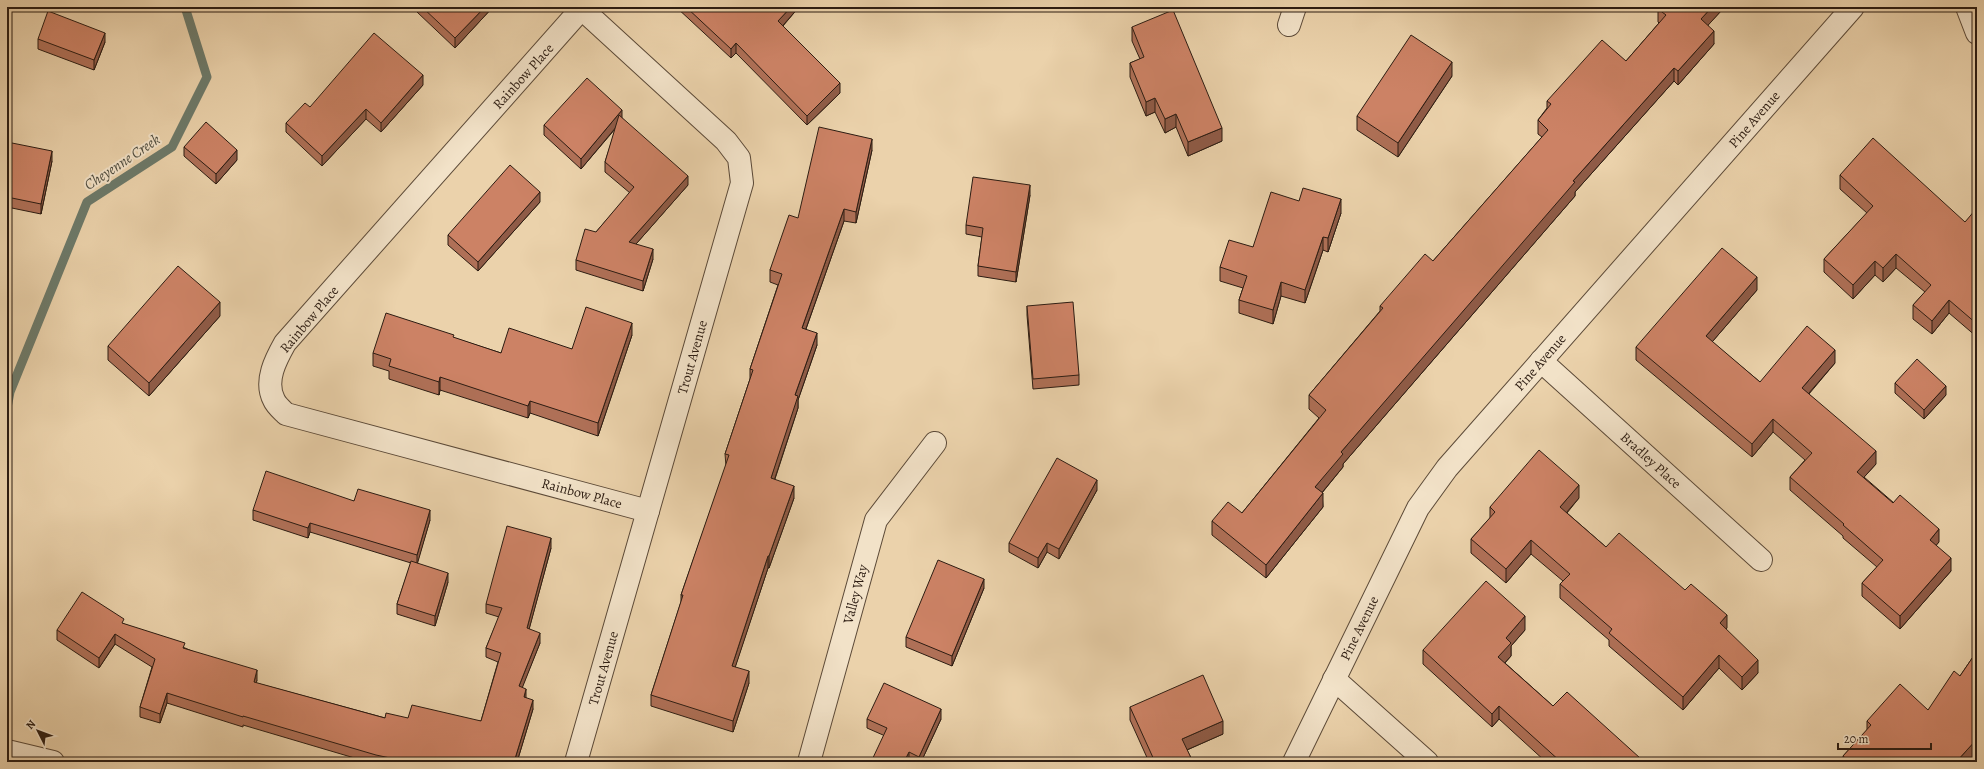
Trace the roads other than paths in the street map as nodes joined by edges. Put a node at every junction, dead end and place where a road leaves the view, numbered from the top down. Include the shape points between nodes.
1 (1967, 7) edge
2 (583, 8) edge
3 (1846, 9) edge
4 (1977, 32) edge
5 (1541, 361) junction
6 (935, 443) dead end
7 (648, 511) junction
8 (1761, 560) dead end
9 (1334, 679) junction
10 (7, 751) edge
11 (52, 762) edge
12 (576, 762) edge
13 (809, 762) edge
14 (1294, 762) edge
15 (1427, 762) edge

1 - 4 street
2 - 7 street, Trout Avenue via 726,141 739,158 742,183
2 - 7 street, Rainbow Place via 285,343 274,362 271,382 273,400 286,414
3 - 5 street, Pine Avenue
5 - 8 street, Bradley Place
5 - 9 street, Pine Avenue via 1447,468 1418,508
6 - 13 street, Valley Way via 876,520
7 - 12 street, Trout Avenue
9 - 14 street, Pine Avenue
9 - 15 street
10 - 11 street

